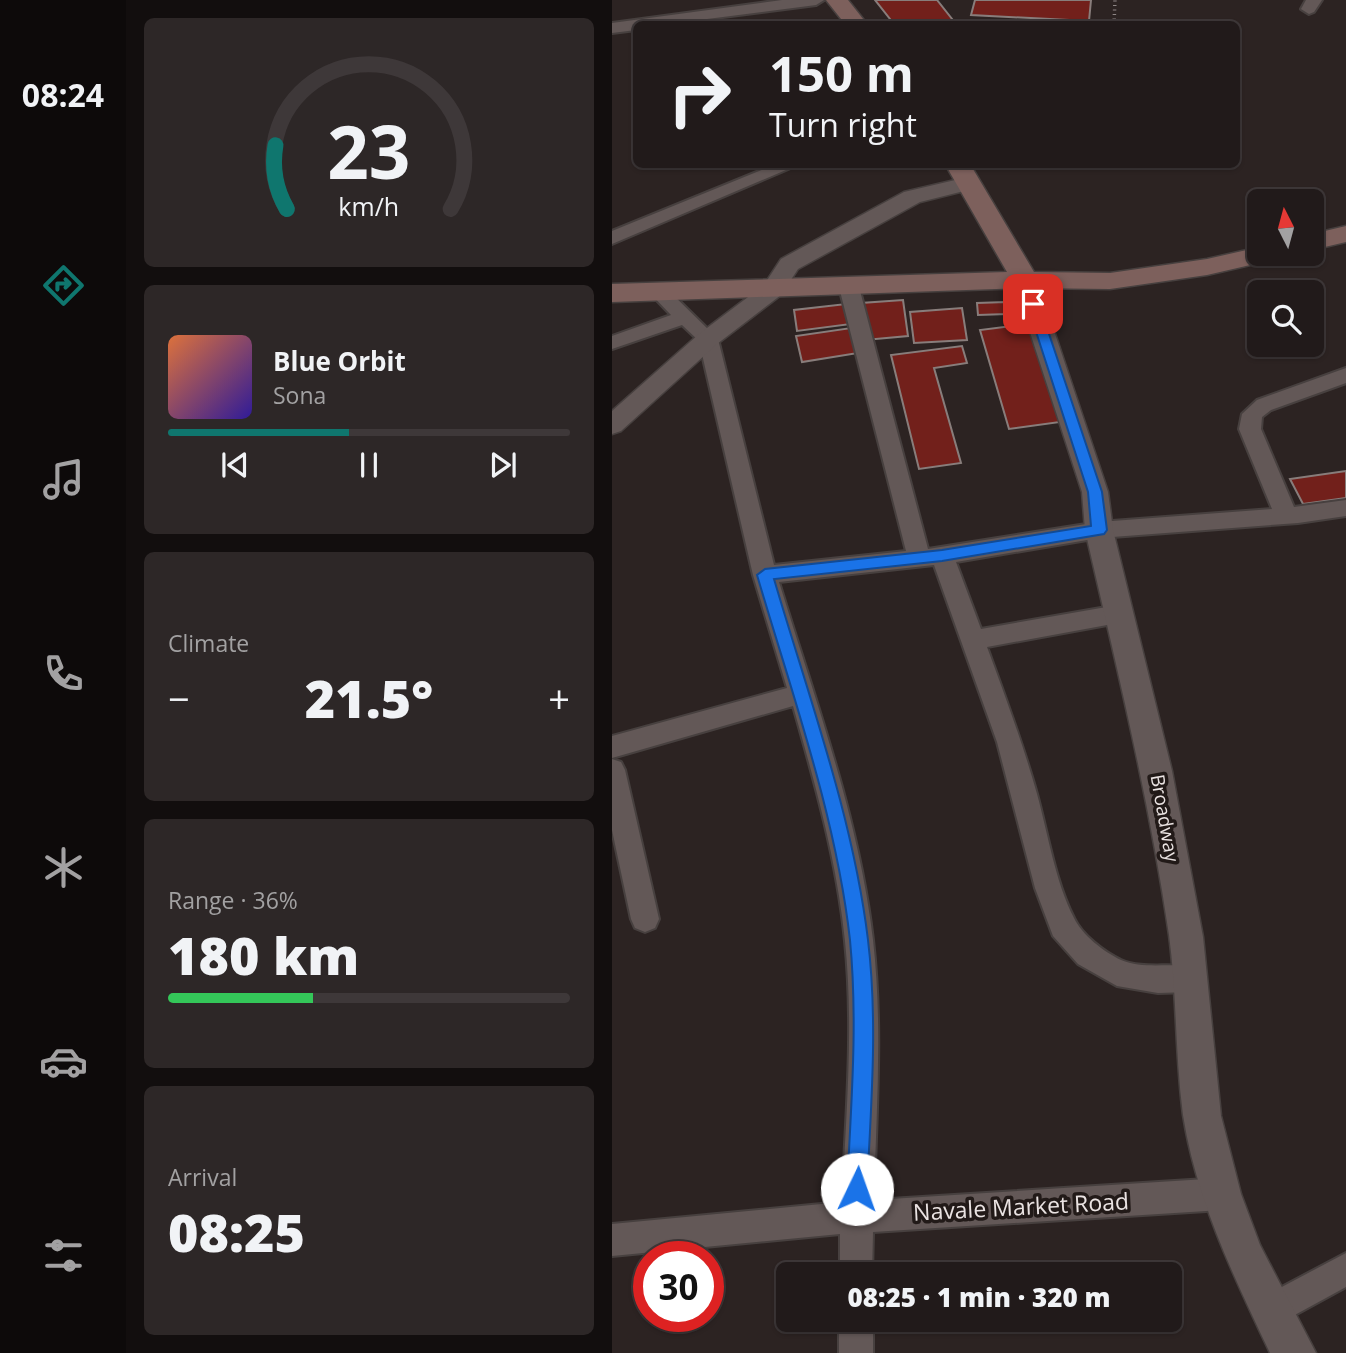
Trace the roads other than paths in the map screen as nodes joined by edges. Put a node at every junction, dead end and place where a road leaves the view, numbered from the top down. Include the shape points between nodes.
1 (816, 0) edge
2 (837, 0) edge
3 (659, 21) edge
4 (854, 21) edge
5 (633, 25) edge
6 (612, 28) edge
7 (782, 168) edge
8 (963, 174) edge
9 (1345, 234) edge
10 (612, 238) edge
11 (1324, 239) edge
12 (1247, 258) edge
13 (1025, 280) junction
14 (849, 286) junction
15 (613, 290) edge
16 (773, 290) junction
17 (658, 292) junction
18 (684, 317) junction
19 (708, 339) junction
20 (612, 343) edge
21 (1345, 375) edge
22 (612, 425) edge
23 (1345, 508) edge
24 (1286, 515) junction
25 (1099, 530) junction
26 (930, 556) junction
27 (765, 575) junction
28 (1118, 614) junction
29 (973, 640) junction
30 (800, 694) junction
31 (612, 747) edge
32 (612, 770) edge
33 (620, 846) edge
34 (645, 919) dead end
35 (1190, 979) junction
36 (1222, 1194) junction
37 (856, 1217) junction
38 (612, 1240) edge
39 (856, 1262) edge
40 (1345, 1269) edge
41 (1271, 1311) junction
42 (856, 1332) edge
43 (856, 1353) edge
44 (1295, 1353) edge

1 - 3 street
2 - 4 main road
5 - 6 street
7 - 10 street
8 - 13 main road
8 - 16 street via 789,264
9 - 11 main road
12 - 13 main road via 1110,281
13 - 14 main road
13 - 25 street, Broadway via 1095,492
14 - 16 main road
14 - 26 street
15 - 17 main road
16 - 17 main road
16 - 19 street
17 - 18 street
18 - 19 street
18 - 20 street
19 - 22 street
19 - 27 street
21 - 24 street via 1264,405 1252,414 1250,429
23 - 24 street
24 - 25 street
25 - 26 street
25 - 28 street, Broadway
26 - 27 street
26 - 29 street
27 - 30 street
28 - 29 street
28 - 35 street, Broadway via 1156,771
29 - 35 street via 1010,743 1063,927 1088,955 1117,973 1158,980
30 - 31 street
30 - 37 street via 838,825 859,939 865,1027
32 - 33 street
33 - 34 street
35 - 36 street, Broadway via 1202,1116
36 - 37 street, Navale Market Road
36 - 41 street, Broadway via 1243,1254
37 - 38 street, Navale Market Road
37 - 39 street
40 - 41 street
41 - 44 street, Broadway
42 - 43 street

